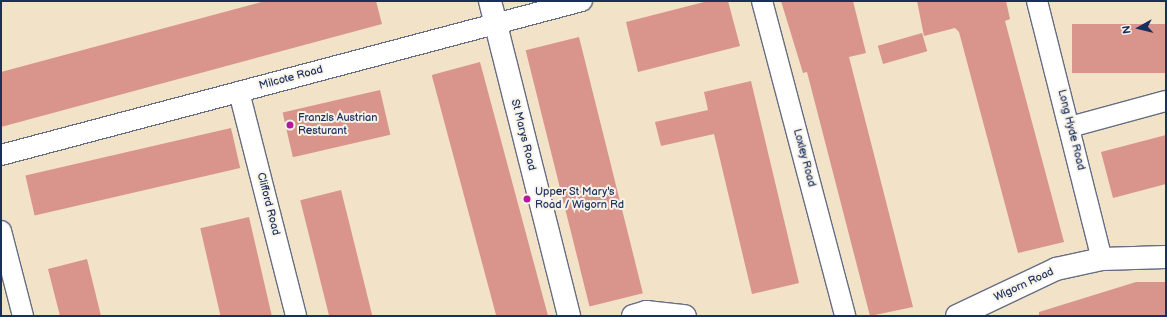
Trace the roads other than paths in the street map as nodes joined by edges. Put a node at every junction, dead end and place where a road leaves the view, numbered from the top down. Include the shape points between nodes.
1 (490, 1) edge
2 (582, 1) edge
3 (762, 1) edge
4 (1038, 1) edge
5 (495, 23) junction
6 (239, 92) junction
7 (1166, 101) edge
8 (1070, 127) junction
9 (1, 154) edge
10 (1, 231) edge
11 (1166, 257) edge
12 (1102, 259) junction
13 (23, 316) edge
14 (296, 316) edge
15 (569, 316) edge
16 (633, 316) edge
17 (685, 316) edge
18 (845, 316) edge
19 (957, 316) edge

1 - 5 street, St Marys Road
2 - 5 street, Milcote Road
3 - 18 street, Loxley Road
4 - 8 street, Long Hyde Road
5 - 6 street, Milcote Road
5 - 15 street, St Marys Road
6 - 9 street, Milcote Road
6 - 14 street, Clifford Road
7 - 8 street
8 - 12 street, Long Hyde Road
10 - 13 street
11 - 12 street, Wigorn Road
12 - 19 street, Wigorn Road via 1056,269
16 - 17 street via 646,312

